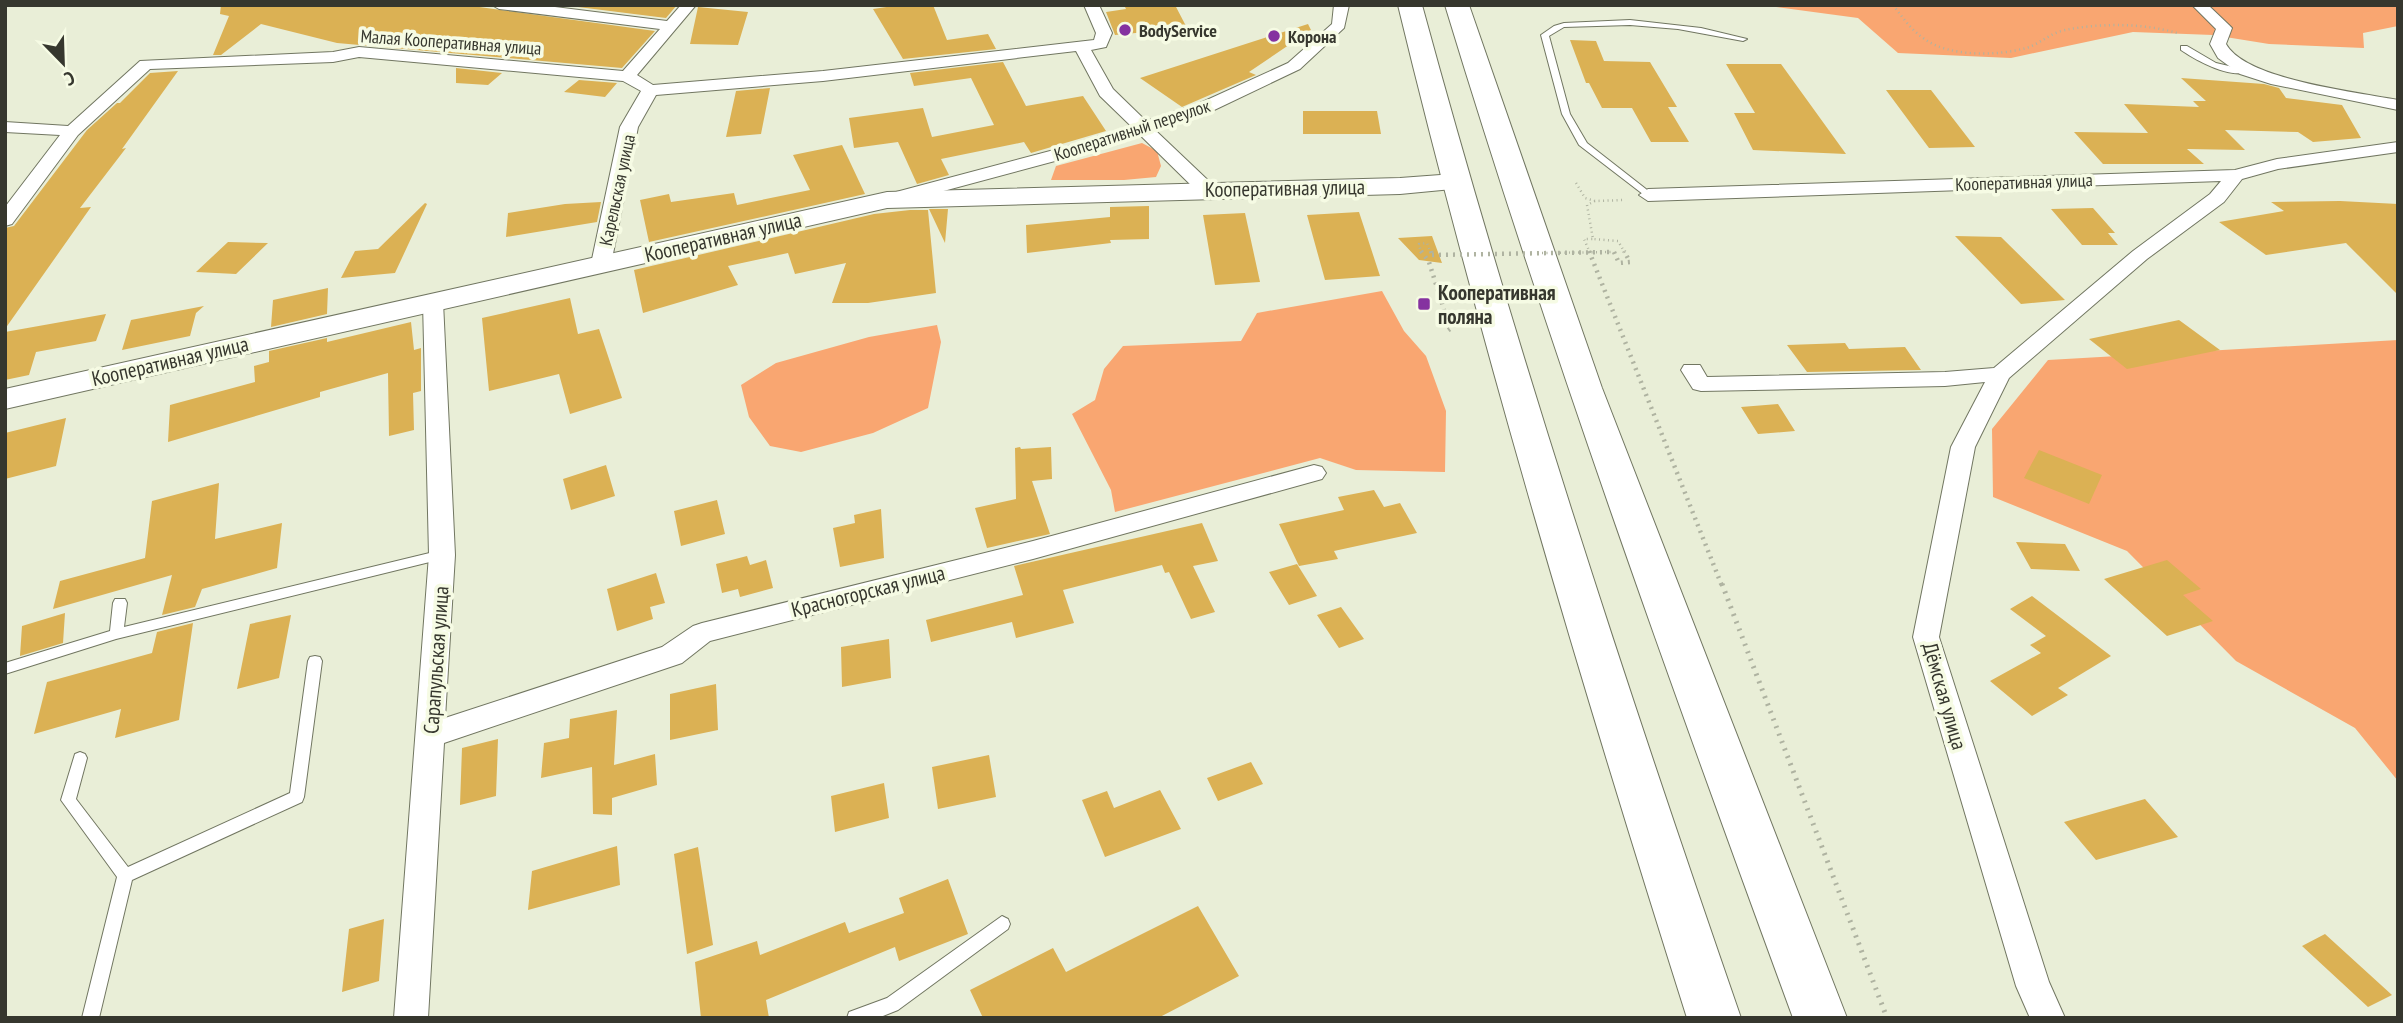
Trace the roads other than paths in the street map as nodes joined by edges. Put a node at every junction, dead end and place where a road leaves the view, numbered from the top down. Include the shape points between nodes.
1 (499, 5) edge
2 (688, 5) edge
3 (1091, 5) edge
4 (1342, 5) edge
5 (1410, 5) edge
6 (1457, 5) edge
7 (2199, 5) edge
8 (673, 26) junction
9 (1743, 39) dead end
10 (1081, 46) junction
11 (2184, 48) dead end
12 (2246, 71) junction
13 (627, 76) junction
14 (650, 90) junction
15 (2398, 105) edge
16 (5, 127) edge
17 (1142, 128) junction
18 (72, 131) junction
19 (2398, 147) edge
20 (2236, 176) junction
21 (1454, 182) junction
22 (1207, 190) junction
23 (1639, 197) joint
24 (887, 200) junction
25 (5, 220) edge
26 (601, 264) junction
27 (433, 302) junction
28 (1692, 370) dead end
29 (2000, 374) junction
30 (5, 398) edge
31 (1314, 473) dead end
32 (442, 555) junction
33 (120, 603) dead end
34 (116, 634) junction
35 (315, 662) dead end
36 (5, 669) edge
37 (431, 735) junction
38 (80, 758) dead end
39 (125, 876) junction
40 (1002, 924) dead end
41 (407, 1017) edge
42 (90, 1018) edge
43 (855, 1018) edge
44 (1714, 1018) edge
45 (1820, 1018) edge
46 (2048, 1018) edge

1 - 8 street
2 - 8 street
3 - 10 street via 1104,33 1100,44
4 - 17 street, Кооперативный переулок via 1339,24 1294,66 1204,108
5 - 21 main road
6 - 45 main road via 1512,184 1697,697
7 - 12 street via 2224,28 2218,44 2224,55
8 - 13 street
9 - 23 lane via 1705,29 1620,24 1561,25 1545,35 1566,114 1583,145
10 - 14 street via 823,76
10 - 17 street via 1104,89
11 - 12 lane via 2220,69
12 - 15 street
13 - 14 street
13 - 18 street, Малая Кооперативная улица via 359,52 333,57 146,64
14 - 26 street, Карельская улица via 629,127
16 - 18 street
17 - 22 street
17 - 24 street, Кооперативный переулок
18 - 25 street
19 - 20 street, Кооперативная улица via 2277,164
20 - 23 street, Кооперативная улица
20 - 29 street via 2217,198 2140,255
21 - 22 street, Кооперативная улица
21 - 44 main road via 1608,701
22 - 24 street, Кооперативная улица
24 - 26 street, Кооперативная улица
26 - 27 street, Кооперативная улица
27 - 30 street, Кооперативная улица
27 - 32 street, Сарапульская улица
28 - 29 street via 1701,384 1737,385
29 - 46 street, Дёмская улица via 1963,447 1926,637 2033,986
31 - 37 street, Красногорская улица via 702,633 672,655
32 - 34 lane
32 - 37 street, Сарапульская улица
33 - 34 lane
34 - 36 lane
35 - 39 lane via 298,797
37 - 41 street, Сарапульская улица
38 - 39 lane via 68,800
39 - 42 lane
40 - 43 lane via 892,1004

